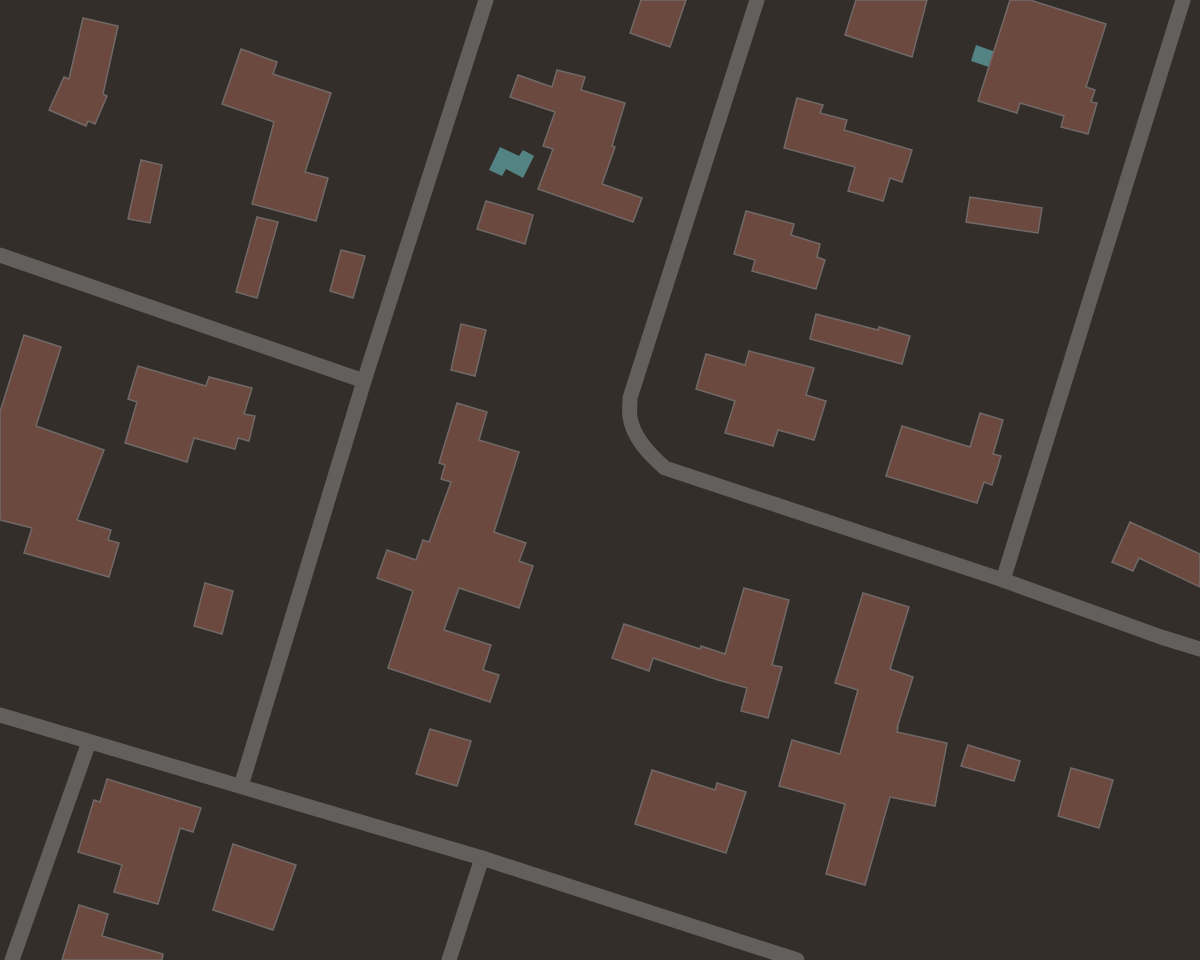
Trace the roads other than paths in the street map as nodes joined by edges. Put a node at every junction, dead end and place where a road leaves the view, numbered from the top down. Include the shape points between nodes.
1 (486, 0) edge
2 (757, 0) edge
3 (1183, 0) edge
4 (0, 255) edge
5 (364, 381) junction
6 (1003, 580) junction
7 (1200, 649) edge
8 (0, 715) edge
9 (89, 742) junction
10 (241, 786) junction
11 (482, 858) junction
12 (12, 960) edge
13 (449, 960) edge
14 (797, 960) edge

1 - 5 street
2 - 6 street via 630,398 630,418 649,454 665,468
3 - 6 street
4 - 5 street
5 - 10 street
6 - 7 street
8 - 9 street
9 - 10 street
9 - 12 street
10 - 11 street
11 - 13 street
11 - 14 street

